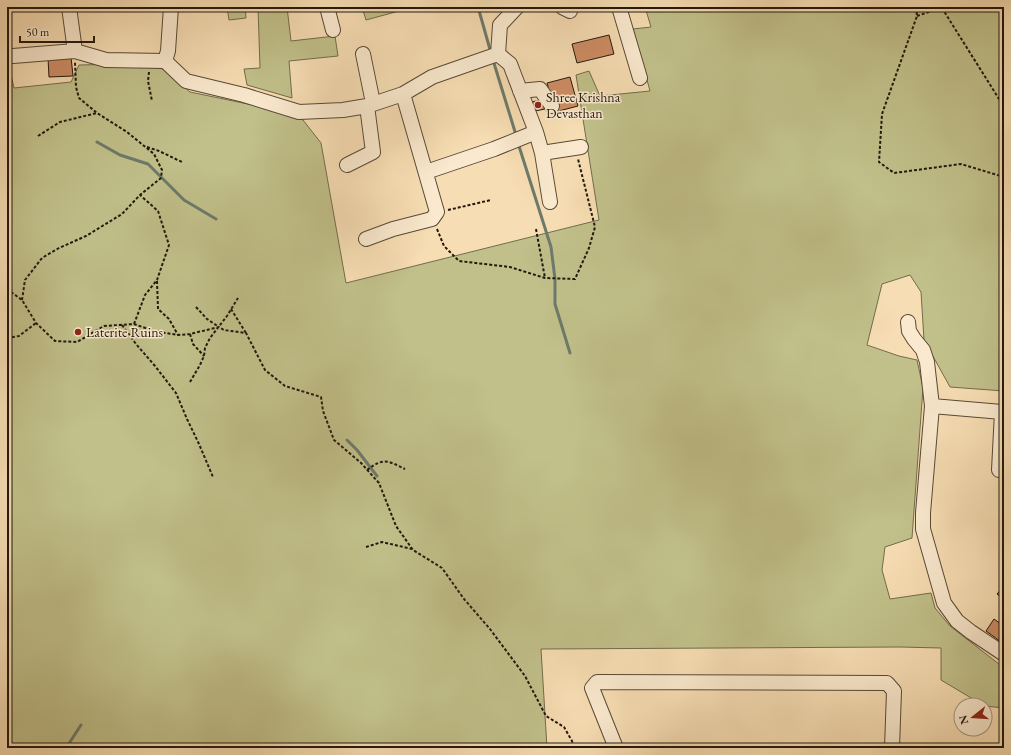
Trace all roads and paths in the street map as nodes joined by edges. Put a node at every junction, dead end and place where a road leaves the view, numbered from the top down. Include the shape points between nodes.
1 (69, 7) edge
2 (171, 7) edge
3 (327, 7) edge
4 (517, 7) edge
5 (619, 7) edge
6 (808, 7) edge
7 (916, 7) edge
8 (943, 8) edge
9 (805, 11) dead end
10 (917, 16) junction
11 (333, 30) dead end
12 (75, 51) junction
13 (363, 54) dead end
14 (498, 54) junction
15 (13, 56) dead end
16 (149, 61) junction
17 (166, 61) junction
18 (640, 78) dead end
19 (520, 91) junction
20 (403, 94) junction
21 (152, 101) dead end
22 (370, 104) junction
23 (552, 106) dead end
24 (1004, 107) edge
25 (343, 110) junction
26 (97, 113) junction
27 (314, 120) dead end
28 (536, 132) junction
29 (38, 136) dead end
30 (146, 147) junction
31 (578, 148) joint
32 (542, 154) junction
33 (182, 162) dead end
34 (347, 165) dead end
35 (426, 172) junction
36 (1004, 177) edge
37 (140, 195) junction
38 (491, 200) dead end
39 (550, 202) dead end
40 (435, 216) junction
41 (536, 229) dead end
42 (366, 239) dead end
43 (545, 278) junction
44 (157, 280) junction
45 (7, 289) edge
46 (238, 298) dead end
47 (22, 300) junction
48 (196, 307) dead end
49 (231, 310) junction
50 (908, 322) dead end
51 (36, 323) junction
52 (134, 324) junction
53 (122, 325) junction
54 (219, 327) junction
55 (246, 333) junction
56 (190, 334) junction
57 (178, 335) junction
58 (7, 338) edge
59 (204, 356) junction
60 (190, 382) dead end
61 (932, 406) junction
62 (405, 469) dead end
63 (367, 470) junction
64 (999, 470) dead end
65 (213, 477) dead end
66 (366, 547) dead end
67 (413, 550) junction
68 (1004, 654) edge
69 (574, 748) edge
70 (616, 748) edge
71 (892, 748) edge

1 - 12 street
2 - 17 street
3 - 11 street
4 - 14 street via 500,25
5 - 18 street
6 - 9 path
7 - 10 path
8 - 10 path
8 - 24 path
10 - 36 path via 882,114 879,162 894,173 961,164
12 - 15 street
12 - 16 street via 106,60
12 - 26 path via 76,87 79,98
13 - 22 street
14 - 19 street via 510,64
14 - 20 street via 432,77
16 - 17 street
16 - 21 path via 148,81
17 - 25 street via 186,81 299,112
19 - 23 street via 540,89
19 - 28 street
20 - 22 street
20 - 35 street
22 - 25 street
22 - 34 street via 373,152
25 - 27 street via 340,118
26 - 29 path via 60,122
26 - 30 path
28 - 32 street
28 - 35 street
30 - 33 path
30 - 37 path via 154,154 162,170 161,178
31 - 32 street
31 - 43 path via 595,226 575,280
32 - 39 street
35 - 40 street
37 - 44 path via 158,211 169,245
37 - 47 path via 122,214 42,258 26,280
38 - 40 path
40 - 42 street
40 - 43 path via 444,246 459,261 510,267
41 - 43 path
44 - 52 path via 145,295
44 - 57 path via 158,309 169,319
45 - 47 path
46 - 49 path
47 - 51 path
48 - 54 path
49 - 54 path
49 - 55 path
50 - 61 street via 909,332 923,350 928,362
51 - 53 path via 55,341 77,342 104,326
51 - 58 path via 19,336
52 - 53 path
52 - 57 path
53 - 65 path via 176,393
54 - 55 path
54 - 56 path
54 - 59 path via 210,338
55 - 63 path via 265,370 285,386 321,397 323,411 334,440
56 - 57 path
56 - 59 path via 193,344
59 - 60 path
61 - 64 street via 1002,412
61 - 68 street via 923,529 944,603 957,621
62 - 63 path via 388,461 375,464
63 - 67 path via 379,483 396,526
66 - 67 path via 382,542
67 - 69 path via 442,568 524,676 546,716 564,727
70 - 71 street via 592,688 597,682 887,683 894,691

